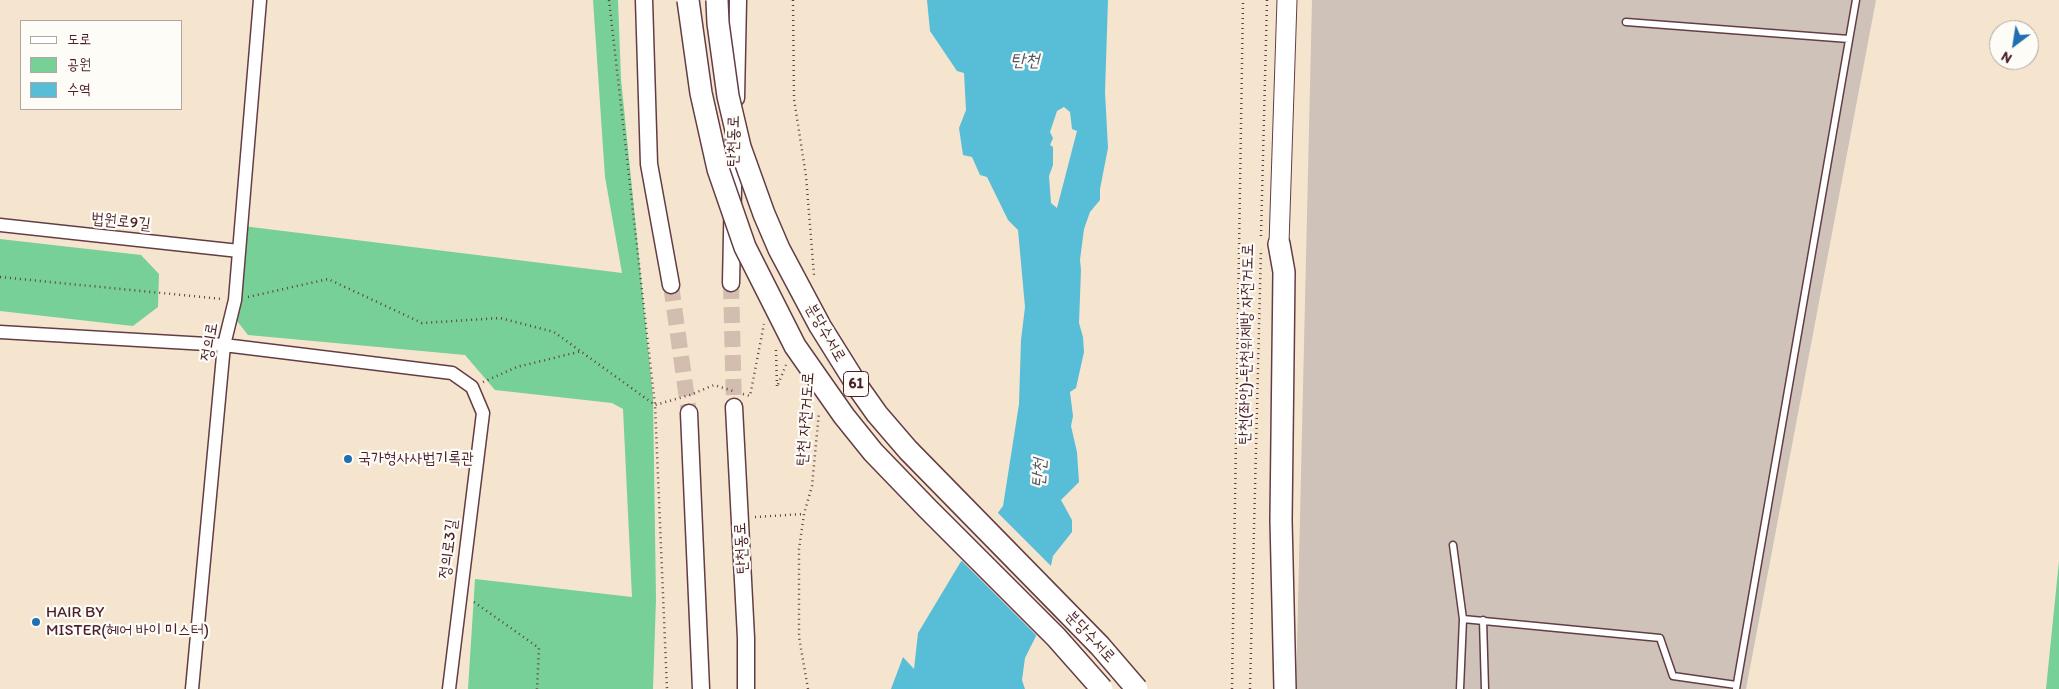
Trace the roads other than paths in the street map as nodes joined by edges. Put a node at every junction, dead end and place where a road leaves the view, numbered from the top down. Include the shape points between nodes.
1 (260, 0) edge
2 (644, 0) edge
3 (688, 0) edge
4 (717, 0) edge
5 (738, 0) edge
6 (1287, 0) edge
7 (1856, 0) edge
8 (1626, 22) dead end
9 (1849, 39) junction
10 (0, 225) edge
11 (1279, 244) junction
12 (239, 251) junction
13 (731, 283) tunnel mouth
14 (671, 285) tunnel mouth
15 (0, 332) edge
16 (224, 345) junction
17 (734, 407) tunnel mouth
18 (689, 413) tunnel mouth
19 (1453, 545) dead end
20 (1463, 619) junction
21 (1483, 620) junction
22 (1736, 687) edge
23 (192, 689) edge
24 (449, 689) edge
25 (701, 689) edge
26 (746, 689) edge
27 (1102, 689) edge
28 (1137, 689) edge
29 (1275, 689) edge
30 (1285, 689) edge
31 (1460, 689) edge
32 (1485, 689) edge

1 - 12 street, 정의로
2 - 14 street via 650,164
3 - 27 highway, 분당수서로 / 61, bridge via 701,93 718,169 745,247 795,346 873,452 1056,637
4 - 28 highway, 분당수서로 / 61, bridge via 728,96 740,147 779,249 820,326 877,414 908,450 1100,646
5 - 13 street, 탄천동로
6 - 11 main road
7 - 9 lane
8 - 9 lane
9 - 22 lane
10 - 12 street, 법원로9길
11 - 29 highway via 1271,461
11 - 30 highway via 1284,272 1281,520
12 - 16 street, 정의로 via 234,300
15 - 16 street
16 - 23 street, 정의로
16 - 24 street, 정의로3길 via 452,372 472,387 483,414
17 - 26 street, 탄천동로
18 - 25 street
19 - 20 lane
20 - 21 lane
20 - 31 lane
21 - 22 lane via 1660,638 1673,676
21 - 32 lane

